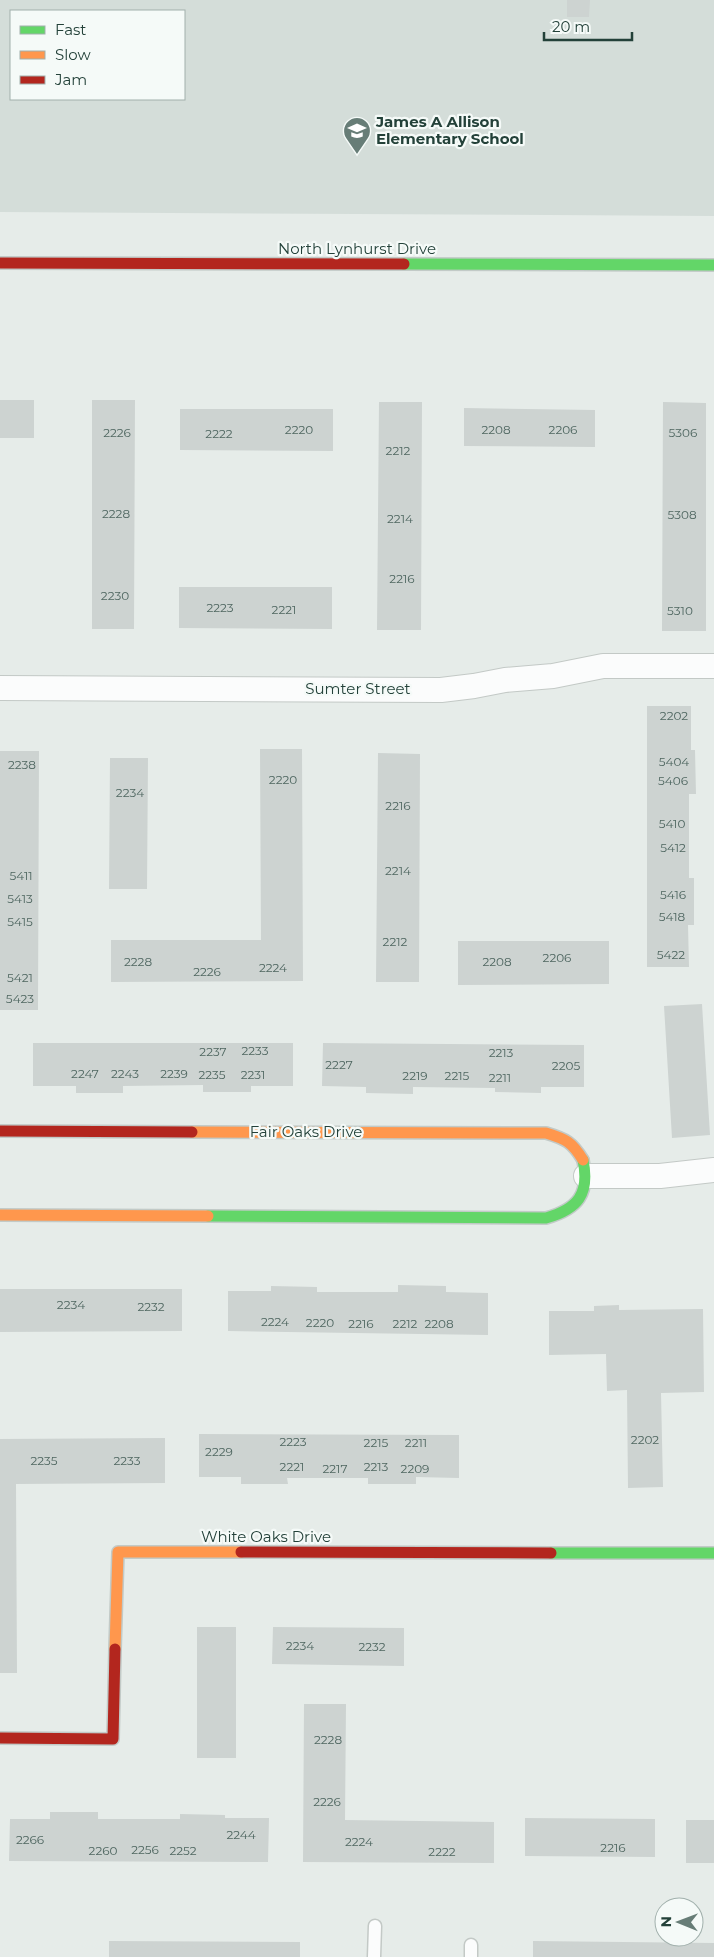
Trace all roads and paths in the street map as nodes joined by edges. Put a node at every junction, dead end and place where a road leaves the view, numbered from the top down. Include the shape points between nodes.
1 (0, 263) edge
2 (714, 265) edge
3 (714, 666) edge
4 (0, 688) edge
5 (0, 1131) edge
6 (714, 1170) edge
7 (586, 1176) junction
8 (0, 1215) edge
9 (714, 1553) edge
10 (0, 1738) edge
11 (375, 1926) dead end
12 (374, 1957) edge

1 - 2 street, North Lynhurst Drive
3 - 4 street, Sumter Street via 603,666 553,676 441,690
5 - 7 street, Fair Oaks Drive via 546,1133 563,1137 578,1150
6 - 7 street via 660,1176
7 - 8 street via 584,1192 572,1208 546,1218
9 - 10 street, White Oaks Drive via 118,1552 113,1739
11 - 12 lane

